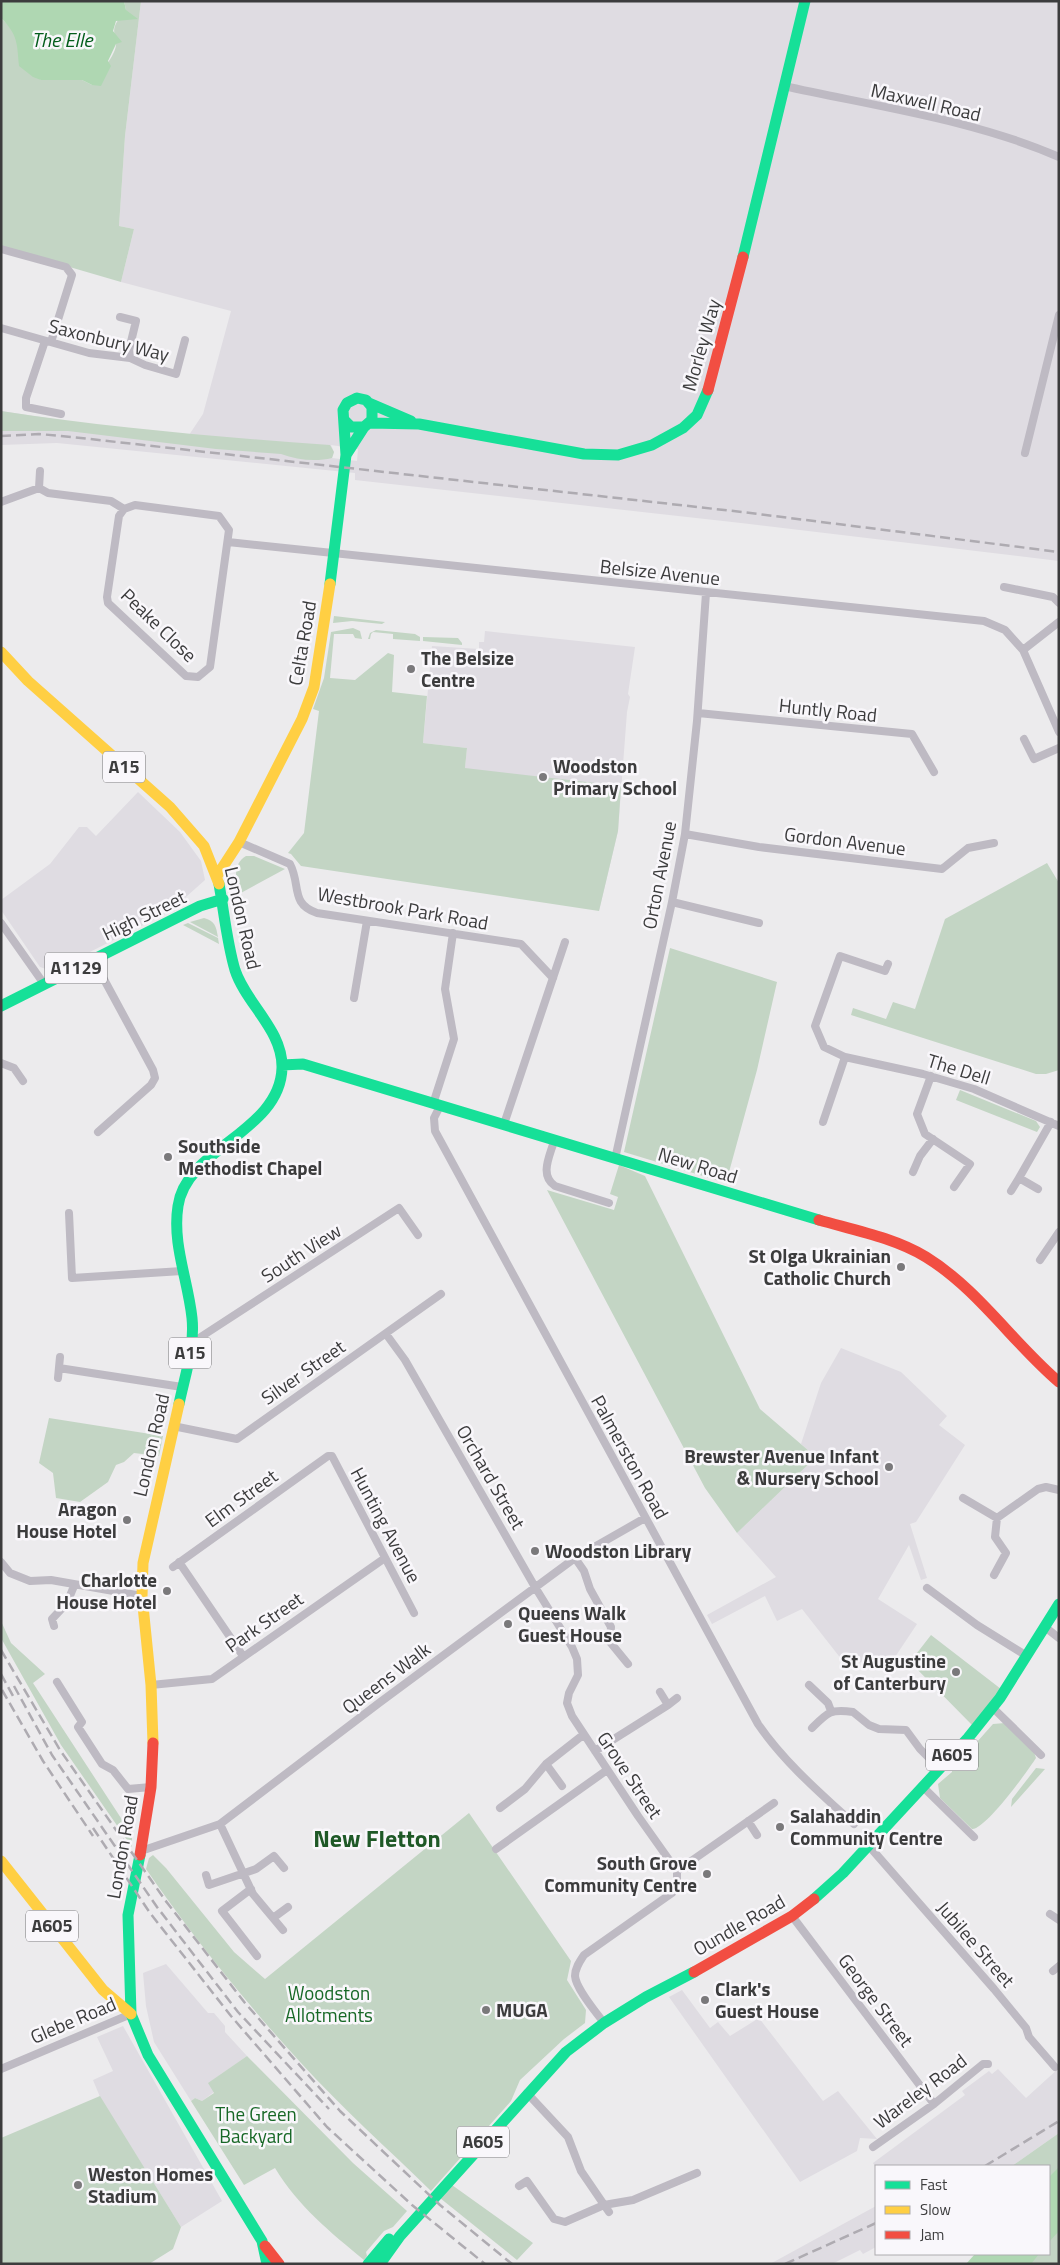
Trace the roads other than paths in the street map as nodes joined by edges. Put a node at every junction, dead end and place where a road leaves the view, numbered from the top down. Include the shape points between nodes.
1 (806, 1) edge
2 (784, 86) junction
3 (1059, 157) edge
4 (1, 249) edge
5 (1059, 315) edge
6 (120, 317) dead end
7 (1, 328) edge
8 (185, 340) dead end
9 (48, 341) junction
10 (130, 358) junction
11 (370, 403) junction
12 (61, 414) dead end
13 (345, 421) junction
14 (419, 424) junction
15 (367, 425) junction
16 (1025, 453) dead end
17 (346, 456) junction
18 (40, 471) dead end
19 (39, 488) junction
20 (1, 502) edge
21 (124, 509) junction
22 (228, 542) junction
23 (334, 554) junction
24 (1004, 587) dead end
25 (706, 593) junction
26 (1059, 603) edge
27 (1059, 622) edge
28 (1023, 650) junction
29 (1, 652) edge
30 (698, 713) junction
31 (1059, 732) edge
32 (1024, 739) dead end
33 (1059, 748) edge
34 (934, 772) dead end
35 (685, 834) junction
36 (239, 842) junction
37 (994, 843) dead end
38 (217, 876) junction
39 (223, 899) junction
40 (672, 902) junction
41 (367, 921) junction
42 (1, 923) edge
43 (759, 923) dead end
44 (453, 933) junction
45 (565, 942) dead end
46 (93, 959) junction
47 (888, 964) dead end
48 (552, 978) junction
49 (44, 984) junction
50 (354, 998) dead end
51 (1, 1006) edge
52 (844, 1056) junction
53 (1, 1063) edge
54 (282, 1065) junction
55 (931, 1076) junction
56 (23, 1081) dead end
57 (436, 1105) junction
58 (823, 1122) dead end
59 (1050, 1122) junction
60 (504, 1124) junction
61 (1059, 1126) edge
62 (98, 1132) dead end
63 (933, 1139) junction
64 (554, 1141) junction
65 (615, 1159) junction
66 (913, 1172) dead end
67 (1019, 1178) junction
68 (954, 1187) dead end
69 (1038, 1189) dead end
70 (1011, 1191) dead end
71 (609, 1203) dead end
72 (69, 1213) dead end
73 (1059, 1232) edge
74 (418, 1235) dead end
75 (1040, 1260) dead end
76 (182, 1271) junction
77 (441, 1294) dead end
78 (386, 1334) junction
79 (193, 1342) junction
80 (60, 1357) dead end
81 (59, 1368) junction
82 (58, 1378) dead end
83 (1059, 1382) edge
84 (182, 1387) junction
85 (174, 1426) junction
86 (328, 1456) joint
87 (1059, 1490) edge
88 (963, 1498) dead end
89 (645, 1518) junction
90 (997, 1518) junction
91 (385, 1558) junction
92 (575, 1558) junction
93 (1, 1562) edge
94 (994, 1575) dead end
95 (74, 1586) junction
96 (535, 1587) junction
97 (927, 1588) dead end
98 (142, 1596) junction
99 (1059, 1604) edge
100 (414, 1613) dead end
101 (50, 1620) dead end
102 (1046, 1627) junction
103 (1059, 1638) edge
104 (244, 1656) junction
105 (1027, 1656) junction
106 (628, 1664) dead end
107 (57, 1682) dead end
108 (151, 1684) junction
109 (809, 1685) dead end
110 (660, 1692) dead end
111 (569, 1693) joint
112 (678, 1698) dead end
113 (668, 1705) junction
114 (992, 1708) junction
115 (831, 1711) junction
116 (812, 1728) dead end
117 (584, 1735) junction
118 (595, 1751) junction
119 (1041, 1755) dead end
120 (546, 1764) junction
121 (939, 1768) junction
122 (607, 1770) junction
123 (562, 1786) dead end
124 (922, 1786) junction
125 (151, 1787) junction
126 (774, 1803) dead end
127 (500, 1808) dead end
128 (748, 1821) junction
129 (220, 1824) junction
130 (854, 1824) dead end
131 (757, 1835) dead end
132 (974, 1837) dead end
133 (869, 1846) junction
134 (496, 1849) dead end
135 (141, 1853) junction
136 (1, 1861) edge
137 (284, 1868) dead end
138 (677, 1870) junction
139 (243, 1873) junction
140 (206, 1874) dead end
141 (251, 1889) junction
142 (288, 1906) dead end
143 (1050, 1914) dead end
144 (792, 1916) junction
145 (273, 1918) junction
146 (1059, 1920) edge
147 (283, 1930) dead end
148 (257, 1956) dead end
149 (131, 2014) junction
150 (604, 2023) junction
151 (988, 2064) dead end
152 (1055, 2067) dead end
153 (1, 2069) edge
154 (527, 2093) junction
155 (934, 2104) junction
156 (873, 2147) dead end
157 (698, 2173) dead end
158 (519, 2186) dead end
159 (604, 2205) junction
160 (609, 2212) dead end
161 (400, 2236) junction
162 (381, 2262) edge
163 (276, 2263) edge
164 (368, 2264) edge

1 - 2 main road, Morley Way
2 - 3 street, Maxwell Road via 1022,141
2 - 14 main road, Morley Way via 712,380 707,397 696,415 670,436 639,451 624,454 584,454
4 - 9 street via 66,268 72,276
5 - 16 street
6 - 10 street via 136,321
7 - 9 street, Saxonbury Way
8 - 10 street, Saxonbury Way via 176,374
9 - 10 street, Saxonbury Way via 89,354
9 - 12 street via 26,398 26,407
11 - 13 main road via 362,398 352,399 344,408
11 - 14 main road, Morley Way
11 - 15 main road via 373,412
13 - 15 main road via 351,427
13 - 17 main road, Celta Road
14 - 15 main road, Morley Way
15 - 17 main road, Celta Road
17 - 23 main road, Celta Road
18 - 19 street
19 - 20 street
19 - 21 street, Peake Close via 48,493 111,500
21 - 22 street, Peake Close via 135,506 219,516 229,530
21 - 22 street, Peake Close via 118,516 108,603 186,676 198,677 210,667
22 - 23 street
23 - 25 street, Belsize Avenue
23 - 36 main road, Celta Road via 314,687 302,719
24 - 26 street via 1053,597
25 - 28 street, Belsize Avenue via 984,621 1005,630
25 - 30 street, Orton Avenue
27 - 28 street
28 - 31 street, Belsize Avenue
29 - 38 main road, London Road / A15 via 28,682 170,807 204,846
30 - 34 street, Huntly Road via 912,734
30 - 35 street, Orton Avenue
32 - 33 street via 1034,759
35 - 37 street, Gordon Avenue via 759,847 942,869 968,848
35 - 40 street, Orton Avenue
36 - 38 main road, Celta Road
36 - 41 street, Westbrook Park Road via 290,864 298,896 307,909
38 - 39 main road, London Road / A15
39 - 46 main road, High Street / A1129 via 200,906
39 - 54 main road, London Road / A15 via 239,981 275,1040
40 - 43 street
40 - 65 street, Orton Avenue
41 - 44 street, Westbrook Park Road
41 - 50 street
42 - 49 street
44 - 48 street, Westbrook Park Road via 521,944
44 - 57 street, Palmerston Road via 446,989 454,1039
45 - 48 street
46 - 49 main road, High Street / A1129
46 - 62 street via 153,1070 154,1078 151,1085
47 - 52 street, The Dell via 885,971 840,956 814,1026 824,1047
48 - 60 street
49 - 51 main road, High Street / A1129
52 - 55 street, The Dell
52 - 58 street
53 - 56 street via 14,1068
54 - 57 main road, New Road via 303,1064
54 - 76 main road, London Road / A15 via 279,1087 272,1100 238,1135 193,1173 182,1190 176,1216
55 - 59 street, The Dell via 974,1088
55 - 63 street via 917,1114 925,1134
57 - 60 main road, New Road
57 - 89 street, Palmerston Road via 435,1131
59 - 61 street, The Dell
59 - 67 street
60 - 64 main road, New Road
63 - 66 street
63 - 68 street via 970,1164
64 - 65 main road, New Road
64 - 71 street via 546,1172 550,1183
65 - 83 main road, New Road via 919,1252 973,1296
67 - 69 street
67 - 70 street
72 - 76 street via 72,1278
73 - 75 street
74 - 79 street, South View via 399,1208
76 - 79 main road, London Road / A15
77 - 78 street, Silver Street
78 - 85 street, Silver Street via 237,1439
78 - 96 street, Orchard Street via 405,1360
79 - 84 main road, London Road / A15
80 - 81 street
81 - 82 street
81 - 84 street
84 - 85 main road, London Road / A15
85 - 98 main road, London Road / A15 via 143,1563
86 - 91 street, Hunting Avenue via 332,1456
86 - 104 street, Elm Street via 176,1564
87 - 90 street via 1038,1489
88 - 90 street
89 - 92 street, Queens Walk
89 - 130 street, Palmerston Road via 768,1739
90 - 94 street via 995,1537 1006,1553
91 - 100 street, Hunting Avenue
91 - 104 street, Park Street
92 - 96 street, Queens Walk
92 - 106 street via 611,1627 610,1642
93 - 95 street via 18,1578 51,1580
95 - 98 street
95 - 101 street via 67,1603
96 - 111 street, Orchard Street via 577,1659 578,1675
96 - 129 street, Queens Walk
97 - 105 street
98 - 108 main road, London Road / A15
99 - 102 main road, Oundle Road / A605
102 - 103 street
102 - 105 main road, Oundle Road / A605
104 - 108 street, Park Street via 212,1679
105 - 114 main road, Oundle Road / A605
107 - 125 street via 82,1722 78,1727 102,1764 113,1770 128,1789
108 - 125 main road, London Road / A15
109 - 115 street via 828,1703
110 - 113 street
111 - 117 street, Grove Street via 567,1703
112 - 113 street
113 - 118 street
114 - 119 street
114 - 121 main road, Oundle Road / A605
115 - 116 street
115 - 121 street via 854,1712 869,1726 879,1729 906,1730
117 - 118 street, Grove Street
117 - 120 street
118 - 122 street, Grove Street
120 - 123 street
120 - 127 street via 525,1789
121 - 124 main road, Oundle Road / A605
122 - 134 street
122 - 138 street, Grove Street
124 - 132 street
124 - 133 main road, Oundle Road / A605
125 - 135 main road, London Road / A15
126 - 128 street
128 - 131 street
128 - 138 street
129 - 135 street, Queens Walk
129 - 139 street
133 - 144 main road, Oundle Road / A605
133 - 152 street, Jubilee Street via 994,1988
135 - 149 main road, London Road / A15 via 128,1915
136 - 149 main road, A605 via 103,1990
137 - 139 street via 274,1856 256,1869
138 - 150 street via 677,1882 672,1893 584,1955 577,1966 577,1984
139 - 140 street via 209,1885
139 - 141 street
141 - 145 street
141 - 148 street via 222,1911
142 - 145 street
143 - 146 street
144 - 150 main road, Oundle Road / A605
144 - 155 street, George Street
145 - 147 street
149 - 153 street, Glebe Road
149 - 163 main road, London Road via 148,2055
150 - 154 main road, Oundle Road / A605 via 566,2052
151 - 155 street, Wareley Road via 983,2064
154 - 159 street via 568,2137 581,2171
154 - 161 main road, Oundle Road / A605
155 - 156 street, Wareley Road
157 - 159 street via 633,2200
158 - 159 street via 527,2181 559,2222
159 - 160 street
161 - 162 main road, Oundle Road / A605
161 - 164 main road, Oundle Road / A605 via 389,2239

